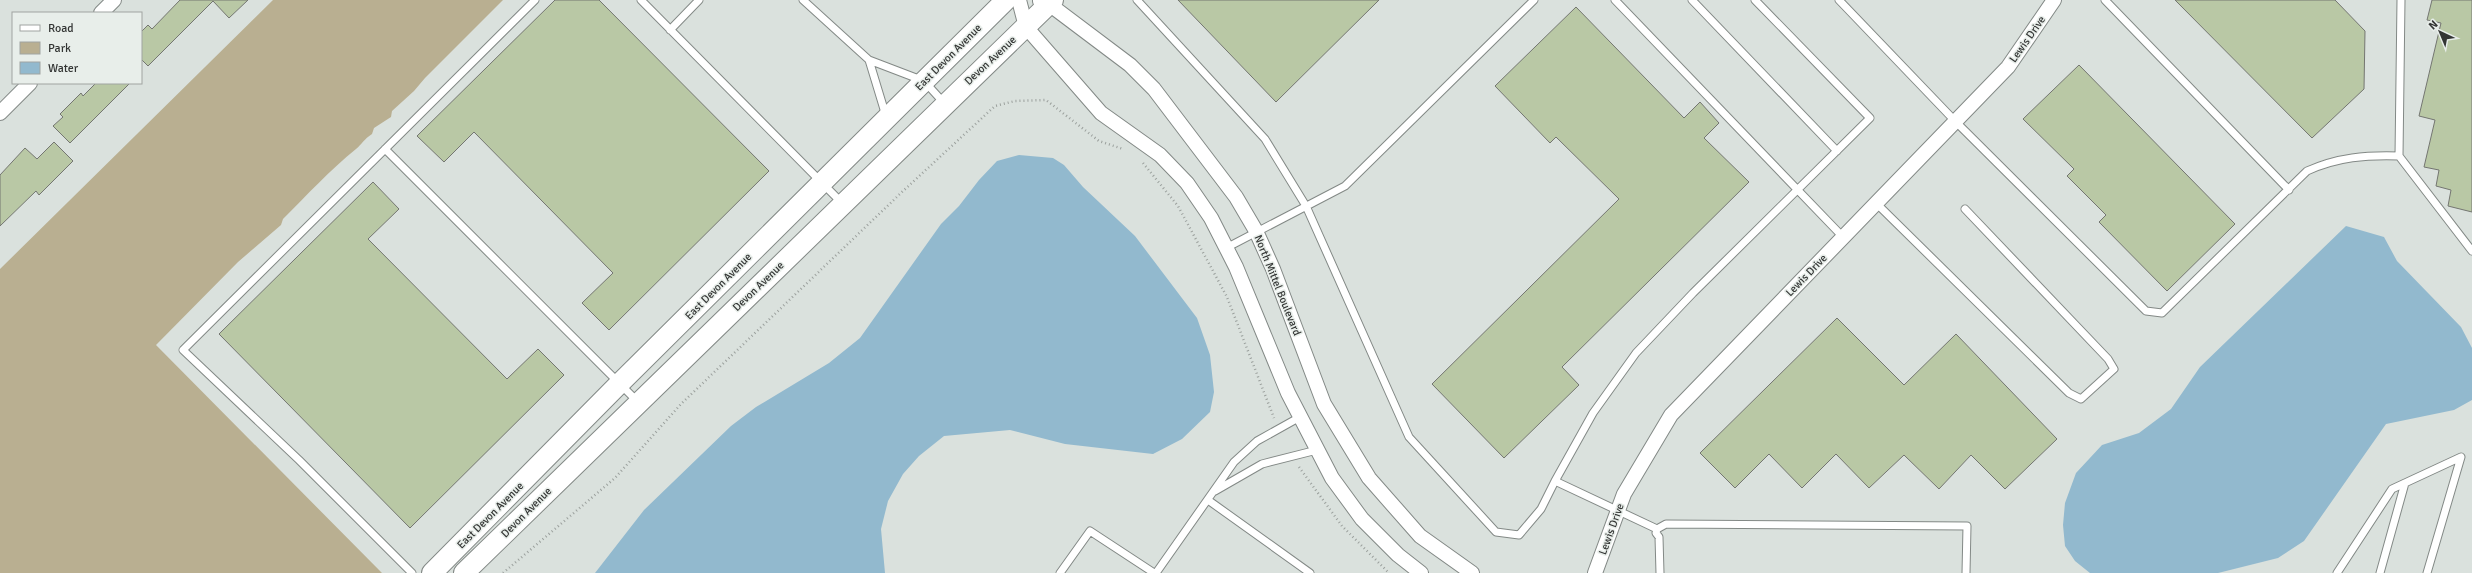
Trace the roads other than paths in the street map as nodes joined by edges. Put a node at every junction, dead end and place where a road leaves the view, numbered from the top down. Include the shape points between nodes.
1 (114, 0) edge
2 (534, 0) edge
3 (640, 0) edge
4 (699, 0) edge
5 (803, 0) edge
6 (1006, 0) edge
7 (1019, 0) edge
8 (1137, 0) edge
9 (1534, 0) edge
10 (1615, 0) edge
11 (1692, 0) edge
12 (1755, 0) edge
13 (1839, 0) edge
14 (2054, 0) edge
15 (2105, 0) edge
16 (2401, 0) edge
17 (1047, 1) edge
18 (102, 12) edge
19 (1026, 27) junction
20 (670, 30) junction
21 (869, 60) junction
22 (924, 81) junction
23 (29, 84) edge
24 (944, 103) junction
25 (0, 112) edge
26 (887, 119) junction
27 (1956, 121) junction
28 (385, 149) junction
29 (1837, 151) junction
30 (2399, 156) junction
31 (821, 184) junction
32 (1799, 189) junction
33 (2289, 190) junction
34 (842, 204) junction
35 (1876, 204) junction
36 (1306, 206) junction
37 (1965, 209) dead end
38 (1256, 231) junction
39 (1843, 237) junction
40 (1226, 248) junction
41 (2472, 251) edge
42 (619, 384) junction
43 (638, 402) junction
44 (1300, 417) junction
45 (1317, 450) junction
46 (1555, 481) junction
47 (2404, 483) junction
48 (1213, 492) junction
49 (1208, 500) junction
50 (1617, 509) junction
51 (1657, 529) junction
52 (412, 573) edge
53 (432, 573) edge
54 (464, 573) edge
55 (1060, 573) edge
56 (1155, 573) edge
57 (1310, 573) edge
58 (1420, 573) edge
59 (1472, 573) edge
60 (1595, 573) edge
61 (1660, 573) edge
62 (1966, 573) edge
63 (2337, 573) edge
64 (2380, 573) edge
65 (2427, 573) edge

1 - 18 street
2 - 28 lane
3 - 20 lane
4 - 20 lane
5 - 21 lane
6 - 22 main road, East Devon Avenue
7 - 19 street
8 - 36 lane via 1265,139
9 - 36 lane via 1344,186
10 - 32 lane
11 - 29 lane
12 - 29 lane via 1870,118
13 - 27 lane
14 - 27 street, Lewis Drive via 2008,67
15 - 33 lane
16 - 30 lane
17 - 19 main road, Devon Avenue
17 - 38 street, North Mittel Boulevard via 1130,65 1154,89 1236,197
19 - 24 main road, Devon Avenue
19 - 40 street via 1101,113 1160,156 1187,183 1211,218
20 - 31 lane
21 - 22 lane
21 - 26 lane
22 - 24 lane
22 - 26 main road, East Devon Avenue
23 - 25 street
24 - 34 main road, Devon Avenue
26 - 31 main road, East Devon Avenue
27 - 33 lane via 2146,311 2162,313
27 - 35 street, Lewis Drive
28 - 42 lane
28 - 52 lane via 183,350 299,460
29 - 32 lane
30 - 33 lane via 2367,155 2329,161 2308,171
30 - 41 lane
31 - 34 lane
31 - 42 main road, East Devon Avenue
32 - 39 lane
32 - 46 lane via 1692,293 1636,353 1592,413
34 - 43 main road, Devon Avenue
35 - 37 lane via 2069,393 2081,399 2114,369 2111,364
35 - 39 street, Lewis Drive
36 - 38 lane
36 - 46 lane via 1409,437 1496,532 1519,535 1540,509
38 - 40 lane
38 - 59 street, North Mittel Boulevard via 1324,404 1369,478 1420,536
39 - 50 street, Lewis Drive via 1670,415
40 - 44 street
42 - 43 lane
42 - 53 main road, East Devon Avenue
43 - 54 main road, Devon Avenue
44 - 45 street
44 - 48 lane via 1257,441 1234,462
45 - 48 lane via 1262,464
45 - 58 street via 1332,478 1362,519
46 - 50 lane
47 - 63 lane via 2392,489
47 - 64 lane
47 - 65 lane via 2461,457
48 - 49 lane
49 - 56 lane
49 - 57 lane
50 - 51 lane
50 - 60 street, Lewis Drive
51 - 61 lane
51 - 62 lane via 1666,524 1967,526
55 - 56 lane via 1090,531

